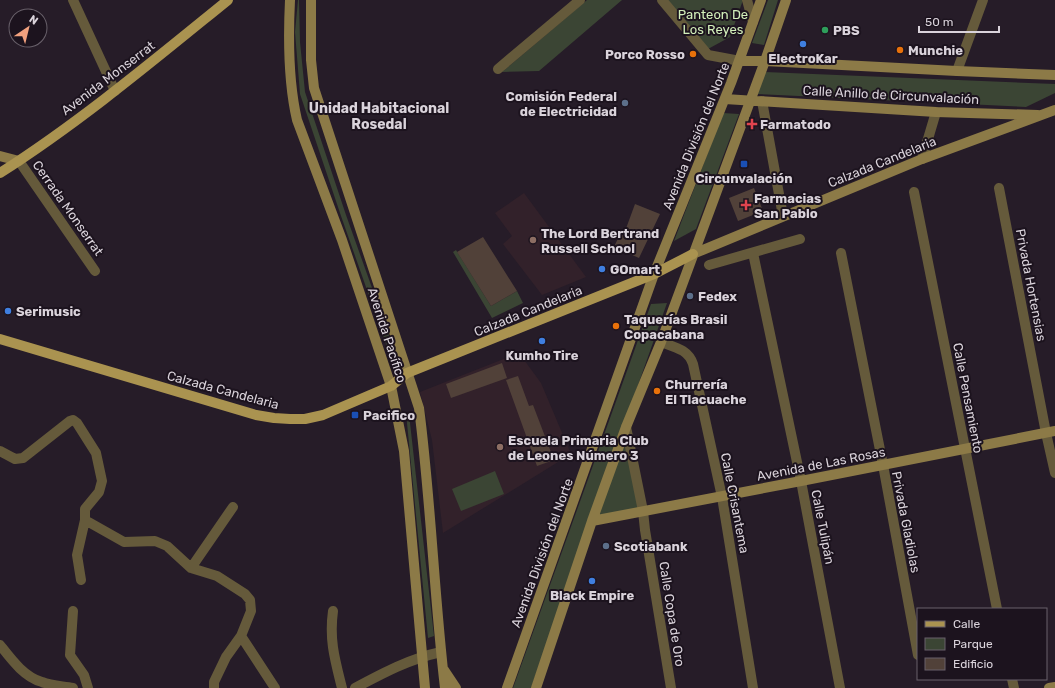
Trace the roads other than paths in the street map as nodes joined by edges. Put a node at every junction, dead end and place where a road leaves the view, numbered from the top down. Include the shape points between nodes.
1 (73, 0) edge
2 (228, 0) edge
3 (290, 0) edge
4 (311, 0) edge
5 (580, 0) edge
6 (662, 0) edge
7 (747, 0) edge
8 (761, 0) edge
9 (786, 0) edge
10 (983, 0) edge
11 (753, 22) junction
12 (766, 60) junction
13 (740, 61) junction
14 (498, 69) dead end
15 (957, 71) junction
16 (1055, 75) edge
17 (115, 91) junction
18 (725, 99) junction
19 (750, 100) junction
20 (762, 101) junction
21 (1055, 110) edge
22 (936, 112) junction
23 (1043, 115) junction
24 (1055, 117) edge
25 (0, 156) edge
26 (922, 159) junction
27 (19, 161) junction
28 (0, 173) edge
29 (999, 188) dead end
30 (914, 192) dead end
31 (783, 216) junction
32 (800, 239) dead end
33 (753, 253) junction
34 (841, 253) dead end
35 (693, 254) junction
36 (709, 265) dead end
37 (96, 271) dead end
38 (654, 274) junction
39 (0, 339) edge
40 (661, 342) junction
41 (407, 373) junction
42 (391, 386) junction
43 (626, 427) junction
44 (1050, 432) edge
45 (964, 449) junction
46 (0, 451) edge
47 (883, 465) junction
48 (1055, 473) edge
49 (801, 481) junction
50 (722, 496) junction
51 (233, 507) dead end
52 (644, 511) junction
53 (85, 520) junction
54 (592, 521) junction
55 (192, 568) junction
56 (81, 580) dead end
57 (997, 608) edge
58 (73, 611) dead end
59 (333, 611) dead end
60 (241, 636) junction
61 (0, 645) edge
62 (917, 650) edge
63 (440, 652) junction
64 (423, 656) junction
65 (442, 667) junction
66 (507, 687) edge
67 (1055, 687) edge
68 (73, 688) edge
69 (88, 688) edge
70 (214, 688) edge
71 (276, 688) edge
72 (342, 688) edge
73 (355, 688) edge
74 (425, 688) edge
75 (445, 688) edge
76 (456, 688) edge
77 (536, 688) edge
78 (671, 688) edge
79 (754, 688) edge
80 (840, 688) edge
81 (1049, 688) edge

1 - 17 street
2 - 17 main road, Avenida Monserrat
3 - 42 street, Avenida Pacífico via 289,62 298,120
4 - 41 street, Avenida Pacífico via 311,60 314,88
5 - 14 street
6 - 13 street via 708,55
7 - 11 street
8 - 11 street, Avenida División del Norte
9 - 12 street
10 - 15 street
11 - 13 street, Avenida División del Norte
12 - 13 street, Calle Anillo de Circunvalación
12 - 15 street, Calle Anillo de Circunvalación
12 - 19 street
13 - 18 street, Avenida División del Norte
15 - 16 street, Calle Anillo de Circunvalación
17 - 27 main road, Avenida Monserrat
18 - 19 street, Calle Anillo de Circunvalación
18 - 38 street, Avenida División del Norte
19 - 20 street, Calle Anillo de Circunvalación
19 - 35 street
20 - 22 street, Calle Anillo de Circunvalación
20 - 31 street
21 - 23 street, Calzada Candelaria
22 - 23 street, Calle Anillo de Circunvalación
22 - 26 street
23 - 24 street, Calle Anillo de Circunvalación
23 - 26 street, Calzada Candelaria
25 - 27 street
26 - 31 street, Calzada Candelaria
27 - 28 main road, Avenida Monserrat
27 - 37 street, Cerrada Monserrat
29 - 44 street, Privada Hortensias
30 - 45 street, Calle Pensamiento
31 - 35 street, Calzada Candelaria
32 - 33 street
33 - 36 street
33 - 49 street, Calle Tulipán
34 - 47 street, Privada Gladiolas
35 - 38 main road, Calzada Candelaria
35 - 40 street
38 - 41 main road, Calzada Candelaria
38 - 66 street, Avenida División del Norte
39 - 42 main road, Calzada Candelaria via 228,407 274,418 305,419 323,415
40 - 43 street
40 - 50 street, Calle Crisantema via 685,351 691,358
41 - 42 main road, Calzada Candelaria
41 - 63 street, Avenida Pacífico via 419,408 424,444
42 - 64 street, Avenida Pacífico via 404,451
43 - 52 street, Calle Copa de Oro
43 - 54 street
44 - 45 street, Avenida de Las Rosas
44 - 48 street, Privada Hortensias
45 - 47 street, Avenida de Las Rosas
45 - 57 street, Calle Pensamiento
46 - 53 street via 14,459 23,458 70,421 77,423 96,453 102,481 99,492 85,509
47 - 49 street, Avenida de Las Rosas
47 - 62 street, Privada Gladiolas
49 - 50 street, Avenida de Las Rosas
49 - 80 street, Calle Tulipán
50 - 52 street, Avenida de Las Rosas
50 - 79 street, Calle Crisantema
51 - 55 street
52 - 54 street, Avenida de Las Rosas
52 - 78 street, Calle Copa de Oro
53 - 55 street via 124,542 155,541 167,546
53 - 56 street via 77,555
54 - 77 street
55 - 60 street via 218,576 250,600 251,611
58 - 69 street via 70,655 84,675
59 - 72 street via 332,647
60 - 70 street via 226,657 214,682
60 - 71 street
61 - 68 street via 13,662 29,675 41,682
63 - 64 street
63 - 65 street, Avenida Pacífico
64 - 73 street via 392,668
64 - 74 street, Avenida Pacífico
65 - 75 street, Avenida Pacífico
65 - 76 street
67 - 81 street

